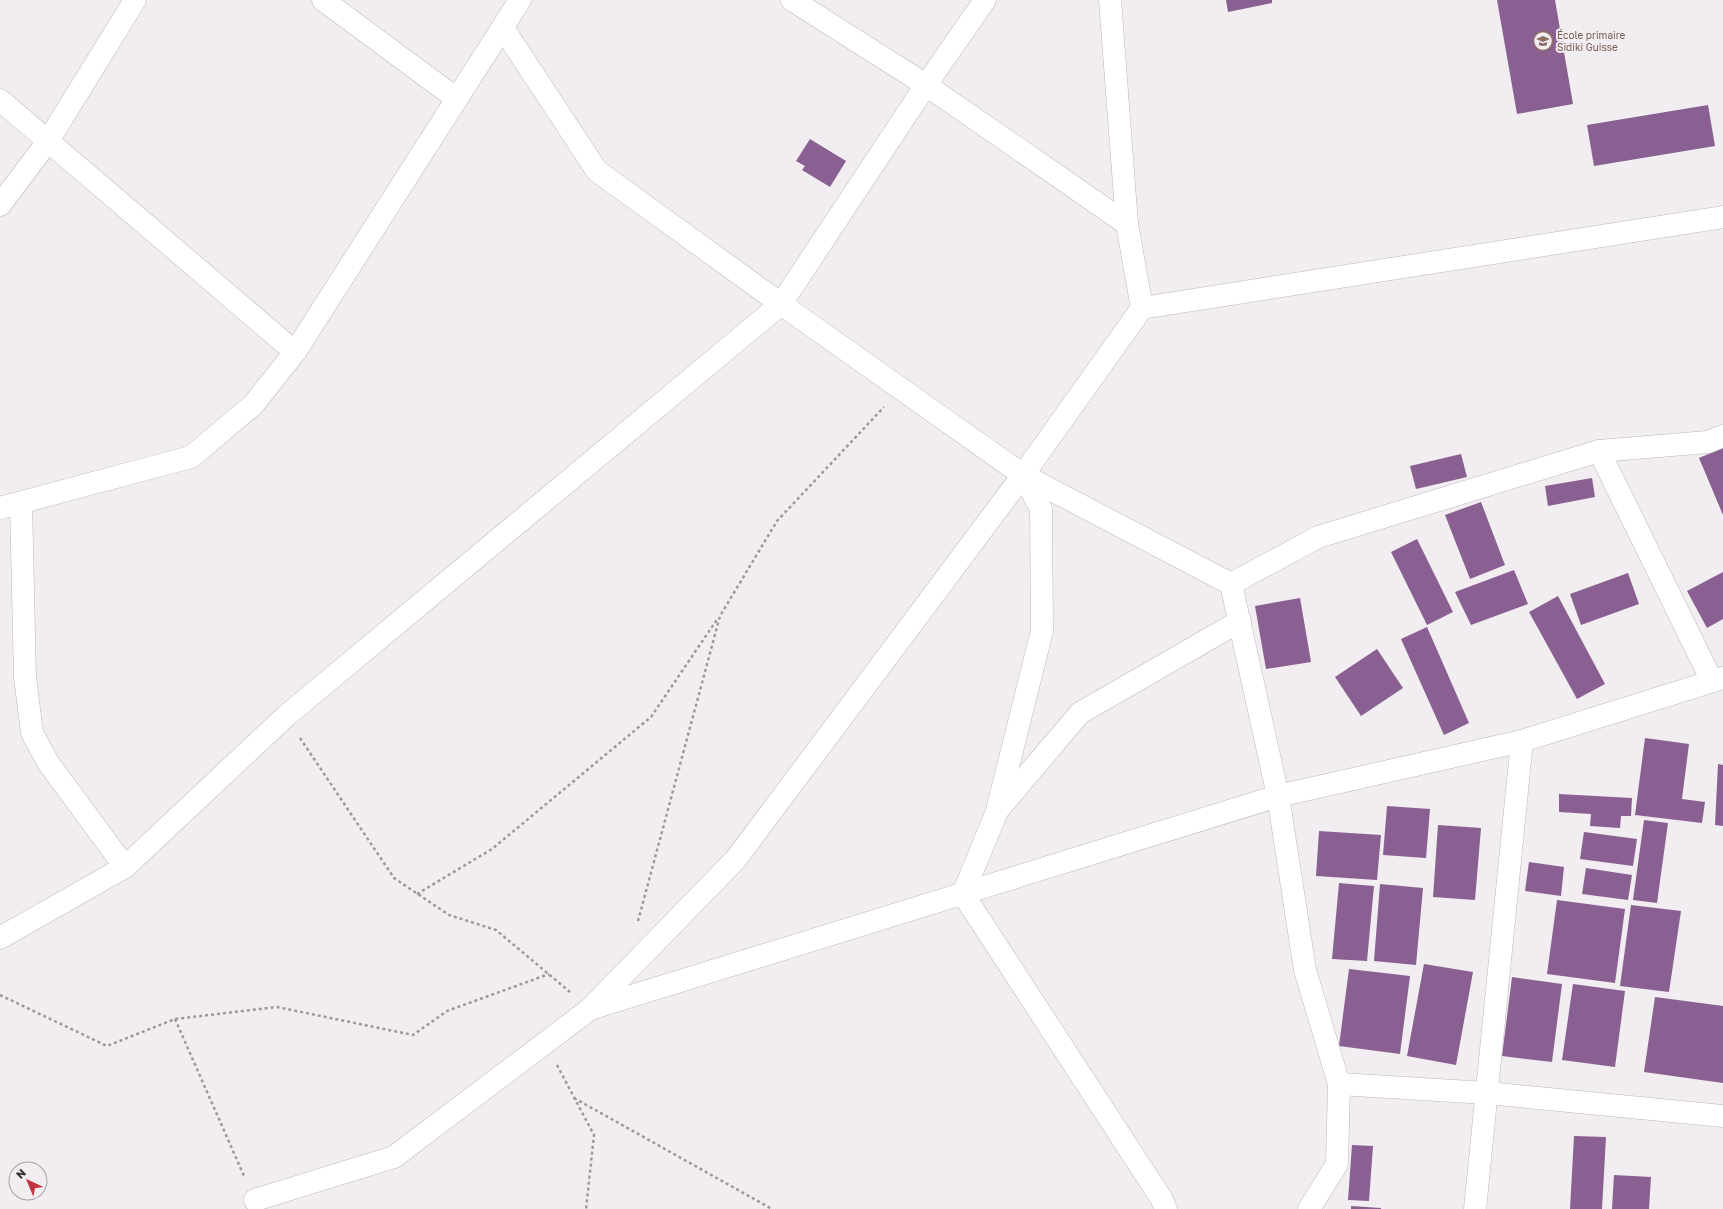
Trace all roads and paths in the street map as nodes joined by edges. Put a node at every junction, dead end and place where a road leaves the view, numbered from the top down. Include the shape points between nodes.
1 (135, 0) edge
2 (323, 0) edge
3 (520, 0) edge
4 (792, 0) edge
5 (985, 0) edge
6 (1110, 0) edge
7 (503, 28) junction
8 (926, 85) junction
9 (457, 99) junction
10 (0, 100) edge
11 (48, 140) junction
12 (0, 204) edge
13 (1723, 217) edge
14 (1127, 224) junction
15 (781, 304) junction
16 (1142, 308) junction
17 (295, 352) junction
18 (901, 389) junction
19 (1723, 436) edge
20 (1600, 451) junction
21 (1022, 475) junction
22 (21, 504) junction
23 (0, 508) edge
24 (1231, 584) junction
25 (720, 616) junction
26 (1240, 621) junction
27 (1717, 679) edge
28 (286, 716) junction
29 (1522, 741) junction
30 (1278, 796) junction
31 (997, 811) junction
32 (125, 867) junction
33 (417, 894) junction
34 (963, 894) junction
35 (636, 928) dead end
36 (0, 938) edge
37 (549, 974) junction
38 (0, 995) edge
39 (590, 1008) junction
40 (175, 1019) junction
41 (546, 1042) junction
42 (1339, 1084) junction
43 (1487, 1093) junction
44 (574, 1098) junction
45 (1723, 1116) edge
46 (255, 1200) joint
47 (586, 1209) edge
48 (772, 1209) edge
49 (1166, 1209) edge
50 (1309, 1209) edge
51 (1475, 1209) edge

1 - 11 street
2 - 9 street
3 - 7 street
4 - 8 street
5 - 8 street
6 - 14 street
7 - 9 street
7 - 15 street via 597,172
8 - 14 street
8 - 15 street
9 - 17 street
10 - 11 street
11 - 12 street
11 - 17 street
13 - 16 street
14 - 16 street
15 - 18 street
15 - 28 street
16 - 21 street
17 - 22 street via 253,405 191,457
18 - 21 street
18 - 25 path via 777,521
19 - 20 street via 1708,442
20 - 24 street via 1318,537
20 - 27 street
21 - 24 street
21 - 31 street via 1040,509 1042,631
21 - 39 street via 736,858
22 - 23 street
22 - 32 street via 25,677 32,733 49,764
24 - 26 street
25 - 33 path via 651,717 492,849
25 - 35 path
26 - 30 street
26 - 31 street via 1080,713
27 - 29 street
28 - 32 street
28 - 33 path via 394,878
29 - 30 street
29 - 43 street
30 - 34 street
30 - 42 street via 1305,970
31 - 34 street
32 - 36 street
33 - 37 path via 449,915 496,930
34 - 39 street
34 - 49 street
37 - 39 path
37 - 40 path via 447,1011 413,1035 277,1007
38 - 40 path via 107,1046
39 - 41 street
40 - 46 path
41 - 44 path
41 - 46 street via 394,1157
42 - 43 street
42 - 50 street via 1337,1164
43 - 45 street
43 - 51 street
44 - 47 path via 594,1135
44 - 48 path

